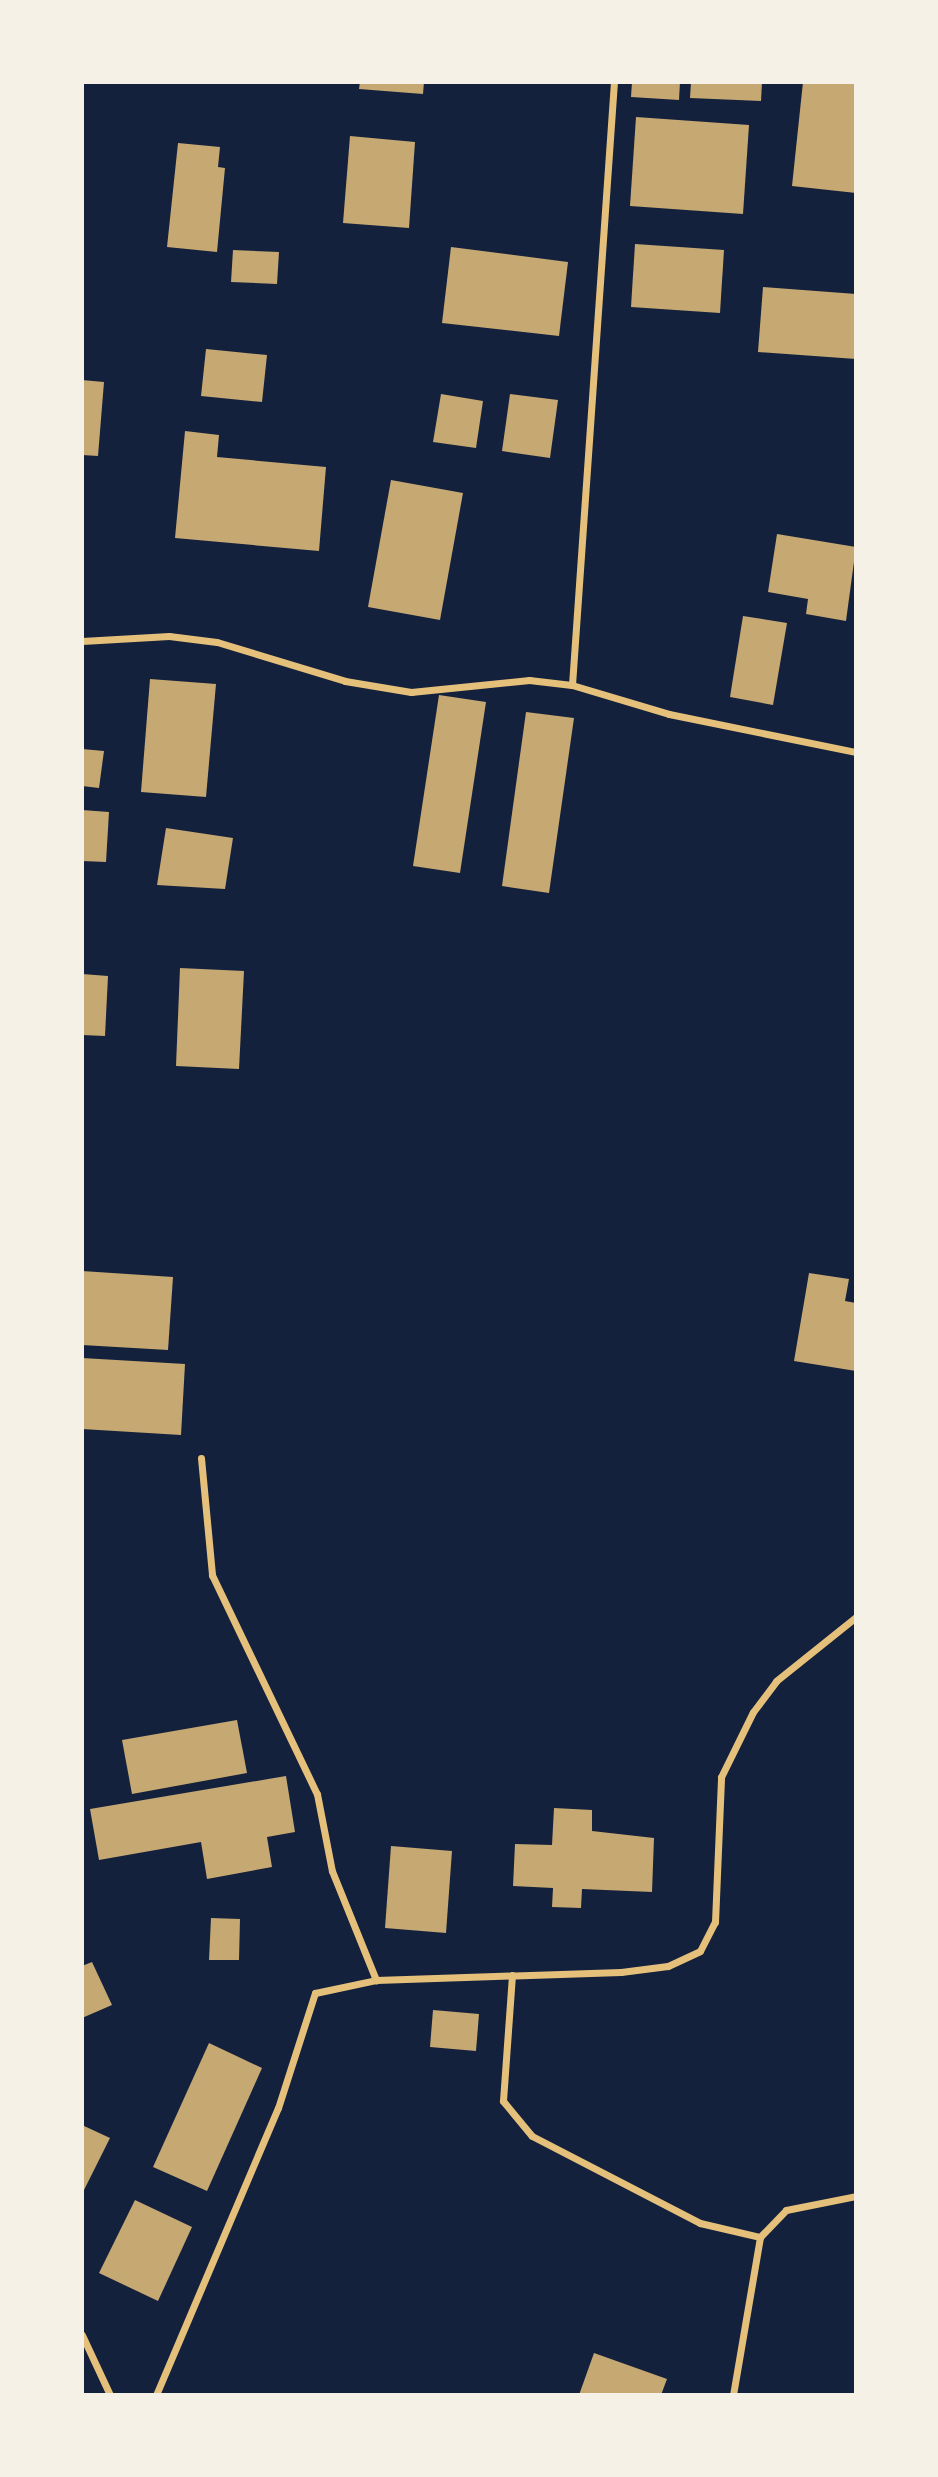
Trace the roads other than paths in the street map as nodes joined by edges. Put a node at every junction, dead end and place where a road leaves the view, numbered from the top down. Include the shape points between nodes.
1 (614, 82) edge
2 (82, 641) edge
3 (572, 685) junction
4 (856, 752) edge
5 (201, 1458) dead end
6 (856, 1617) edge
7 (512, 1975) junction
8 (376, 1980) junction
9 (856, 2196) edge
10 (760, 2237) junction
11 (82, 2335) edge
12 (110, 2395) edge
13 (156, 2395) edge
14 (733, 2395) edge

1 - 3 street
2 - 3 street via 169,636 217,642 345,681 411,692 529,680
3 - 4 street via 668,714
5 - 8 street via 212,1576 317,1794 332,1871
6 - 7 street via 776,1681 753,1712 721,1777 715,1922 700,1951 656,1968
7 - 8 street
7 - 10 street via 503,2101 532,2136 700,2223
8 - 13 street via 315,1993 278,2108
9 - 10 street via 786,2210
10 - 14 street
11 - 12 street

